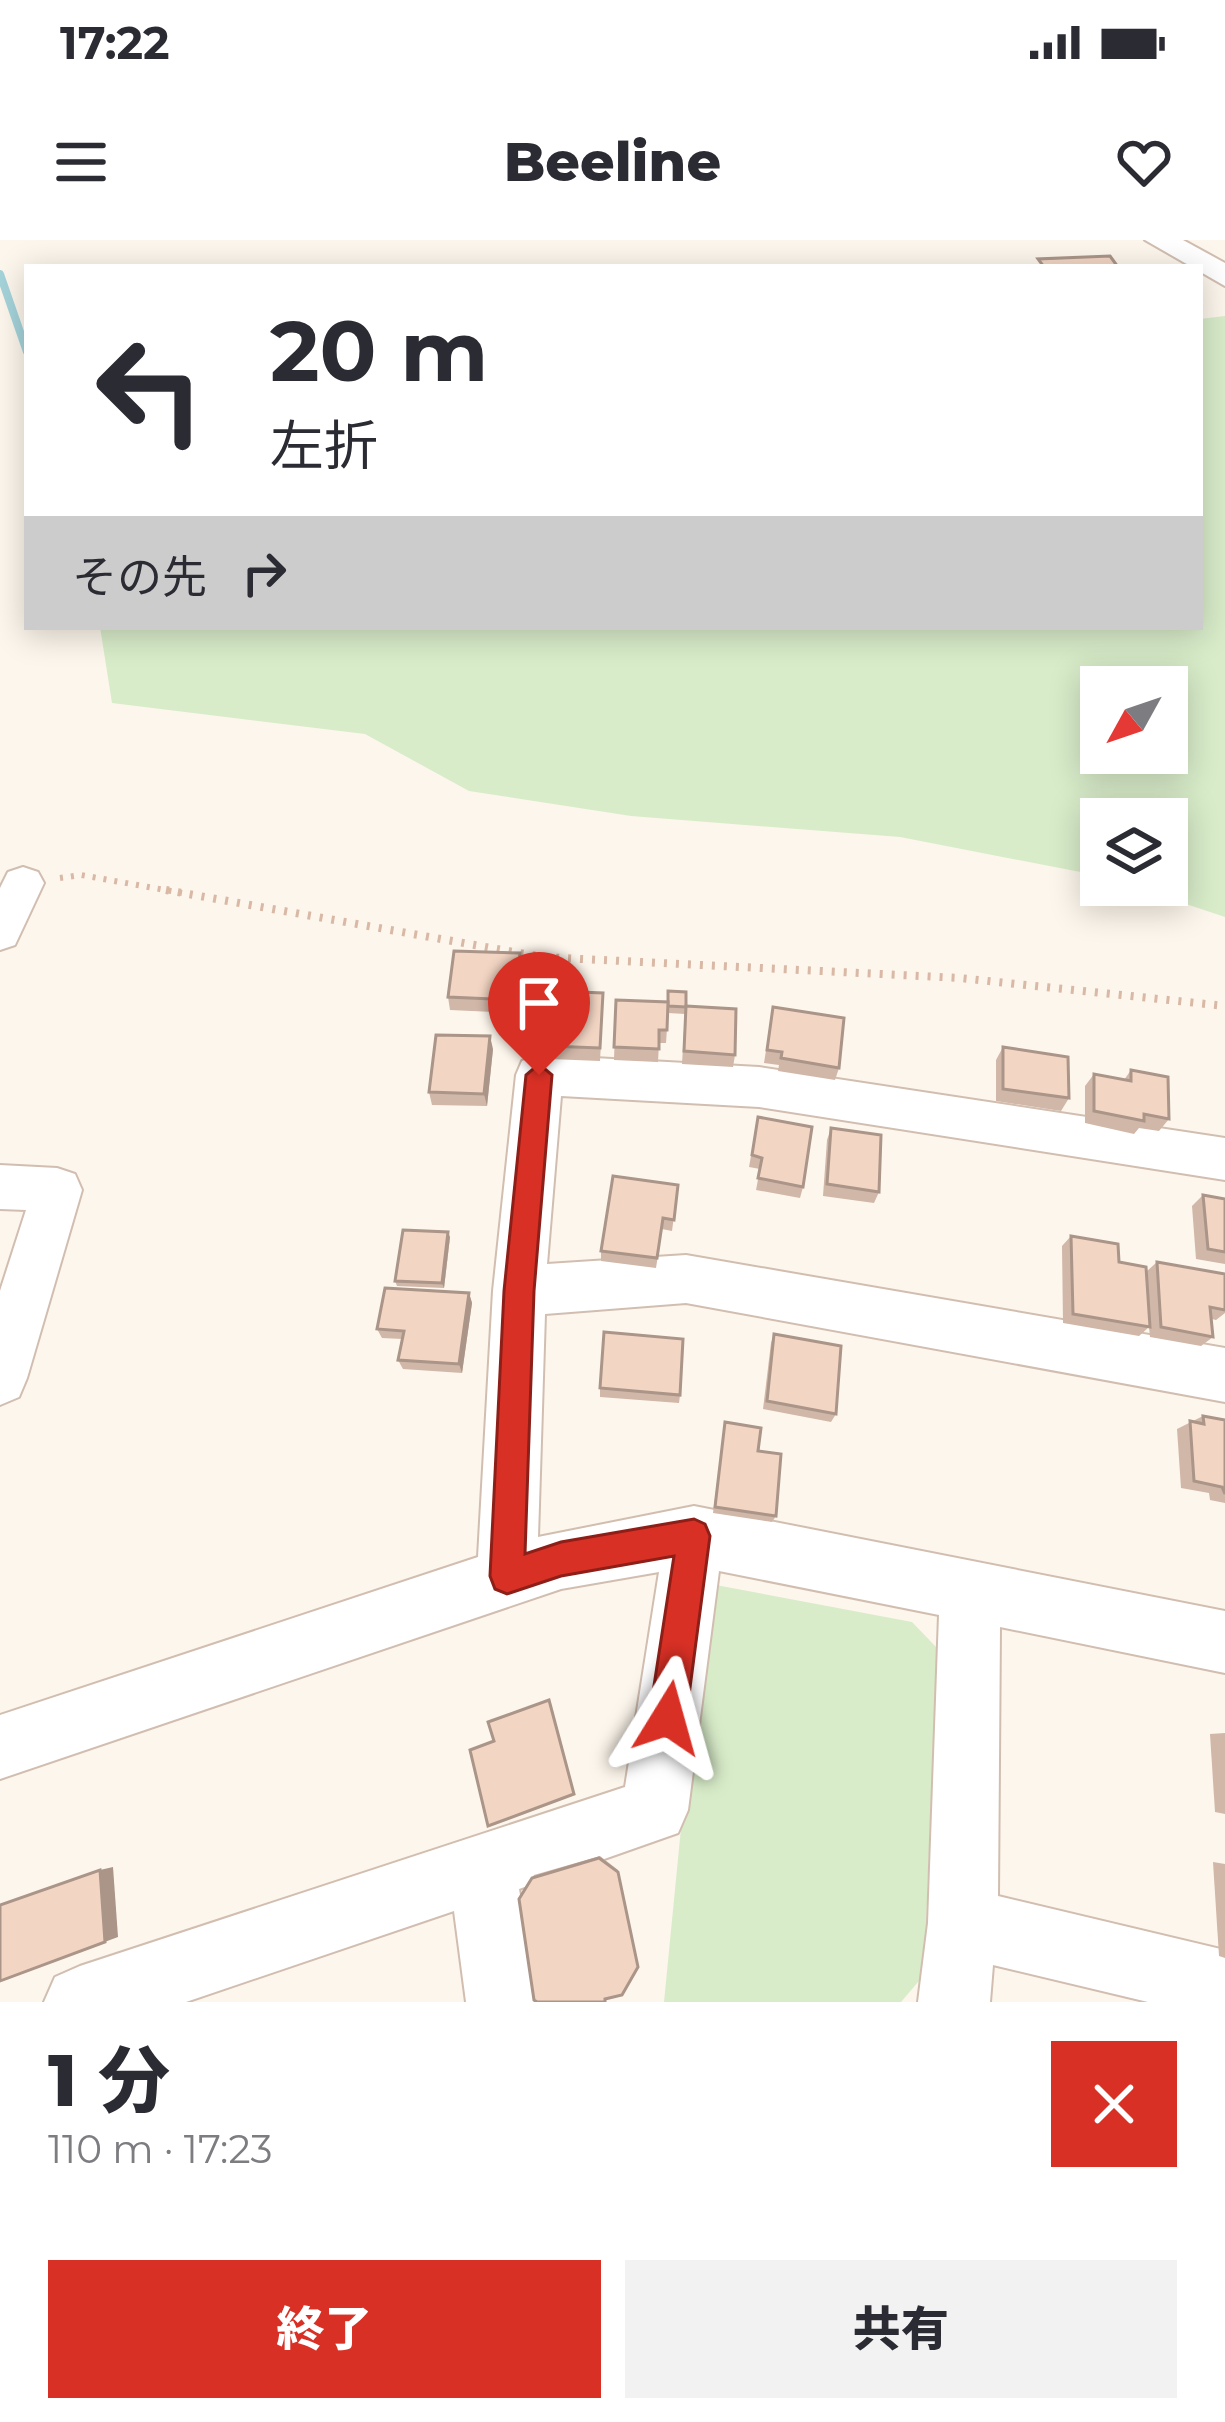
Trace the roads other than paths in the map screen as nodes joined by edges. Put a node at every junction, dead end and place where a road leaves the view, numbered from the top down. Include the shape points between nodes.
1 (1160, 240) edge
2 (1225, 276) edge
3 (11, 885) edge
4 (0, 934) edge
5 (1225, 1159) edge
6 (0, 1187) edge
7 (519, 1291) junction
8 (1225, 1375) edge
9 (0, 1378) edge
10 (694, 1536) junction
11 (507, 1576) junction
12 (970, 1588) junction
13 (1225, 1642) edge
14 (0, 1747) edge
15 (482, 1869) junction
16 (963, 1923) junction
17 (1225, 1985) edge
18 (80, 2002) edge
19 (502, 2002) edge
20 (954, 2002) edge

1 - 2 street
3 - 4 street
5 - 7 street via 759,1087 539,1075
6 - 9 street via 57,1190
7 - 8 street via 686,1279
7 - 11 street
10 - 11 street
10 - 12 street
10 - 15 street via 655,1810
11 - 14 street
12 - 13 street
12 - 16 street
15 - 18 street
15 - 19 street
16 - 17 street
16 - 20 street

